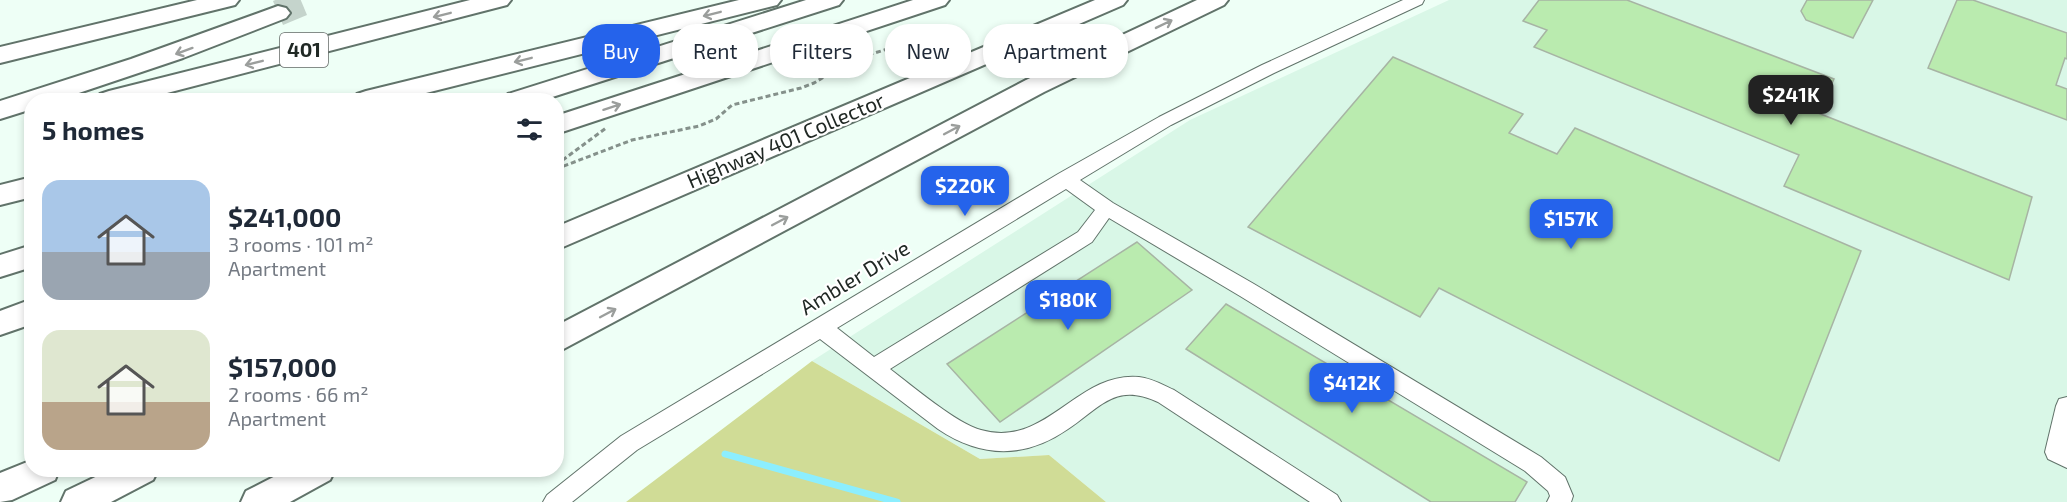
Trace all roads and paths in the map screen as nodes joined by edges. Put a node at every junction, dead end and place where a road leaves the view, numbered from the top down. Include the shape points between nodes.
1 (217, 0) edge
2 (227, 0) edge
3 (499, 0) edge
4 (769, 0) edge
5 (831, 0) edge
6 (937, 0) edge
7 (1115, 0) edge
8 (1216, 0) edge
9 (1416, 0) edge
10 (278, 13) tunnel mouth
11 (0, 39) edge
12 (885, 50) edge
13 (0, 55) edge
14 (55, 93) edge
15 (136, 93) edge
16 (394, 93) edge
17 (539, 93) edge
18 (24, 103) edge
19 (0, 110) edge
20 (24, 122) edge
21 (564, 122) edge
22 (606, 127) dead end
23 (0, 129) edge
24 (754, 156) junction
25 (564, 161) edge
26 (564, 164) edge
27 (1065, 179) junction
28 (24, 189) edge
29 (0, 195) edge
30 (1106, 208) junction
31 (564, 236) edge
32 (564, 253) edge
33 (24, 258) edge
34 (0, 266) edge
35 (24, 300) edge
36 (0, 308) edge
37 (24, 314) edge
38 (0, 322) edge
39 (820, 327) junction
40 (564, 337) edge
41 (873, 369) junction
42 (2067, 406) edge
43 (2067, 458) edge
44 (27, 477) edge
45 (127, 477) edge
46 (305, 477) edge
47 (0, 489) edge
48 (78, 502) edge
49 (258, 502) edge
50 (555, 502) edge
51 (1329, 502) edge
52 (1559, 502) edge

1 - 11 highway
2 - 13 highway
3 -> 15 highway, 401
4 -> 16 highway
5 - 17 highway
21 -> 6 highway
7 - 24 highway, Highway 401 Collector
40 -> 8 highway via 1035,86
9 - 27 street, Ambler Drive via 1206,99
10 -> 14 highway via 137,68
12 - 26 path via 852,60 801,88 732,105 716,119 699,126 632,140
18 -> 19 highway
20 - 23 highway
22 - 25 path
24 - 31 highway, Highway 401 Collector
24 - 32 highway
27 - 30 street
27 - 39 street, Ambler Drive
28 - 29 highway
30 - 41 street via 1085,237
30 - 52 street via 1533,464 1557,484 1562,496
33 - 34 highway
35 - 36 highway
37 - 38 highway
39 - 41 street
39 - 50 street, Ambler Drive via 629,443
41 - 51 street via 960,431 992,442 1034,437 1110,390 1144,387 1166,396
42 - 43 street via 2056,452
44 - 47 highway
45 - 48 highway
46 - 49 highway

